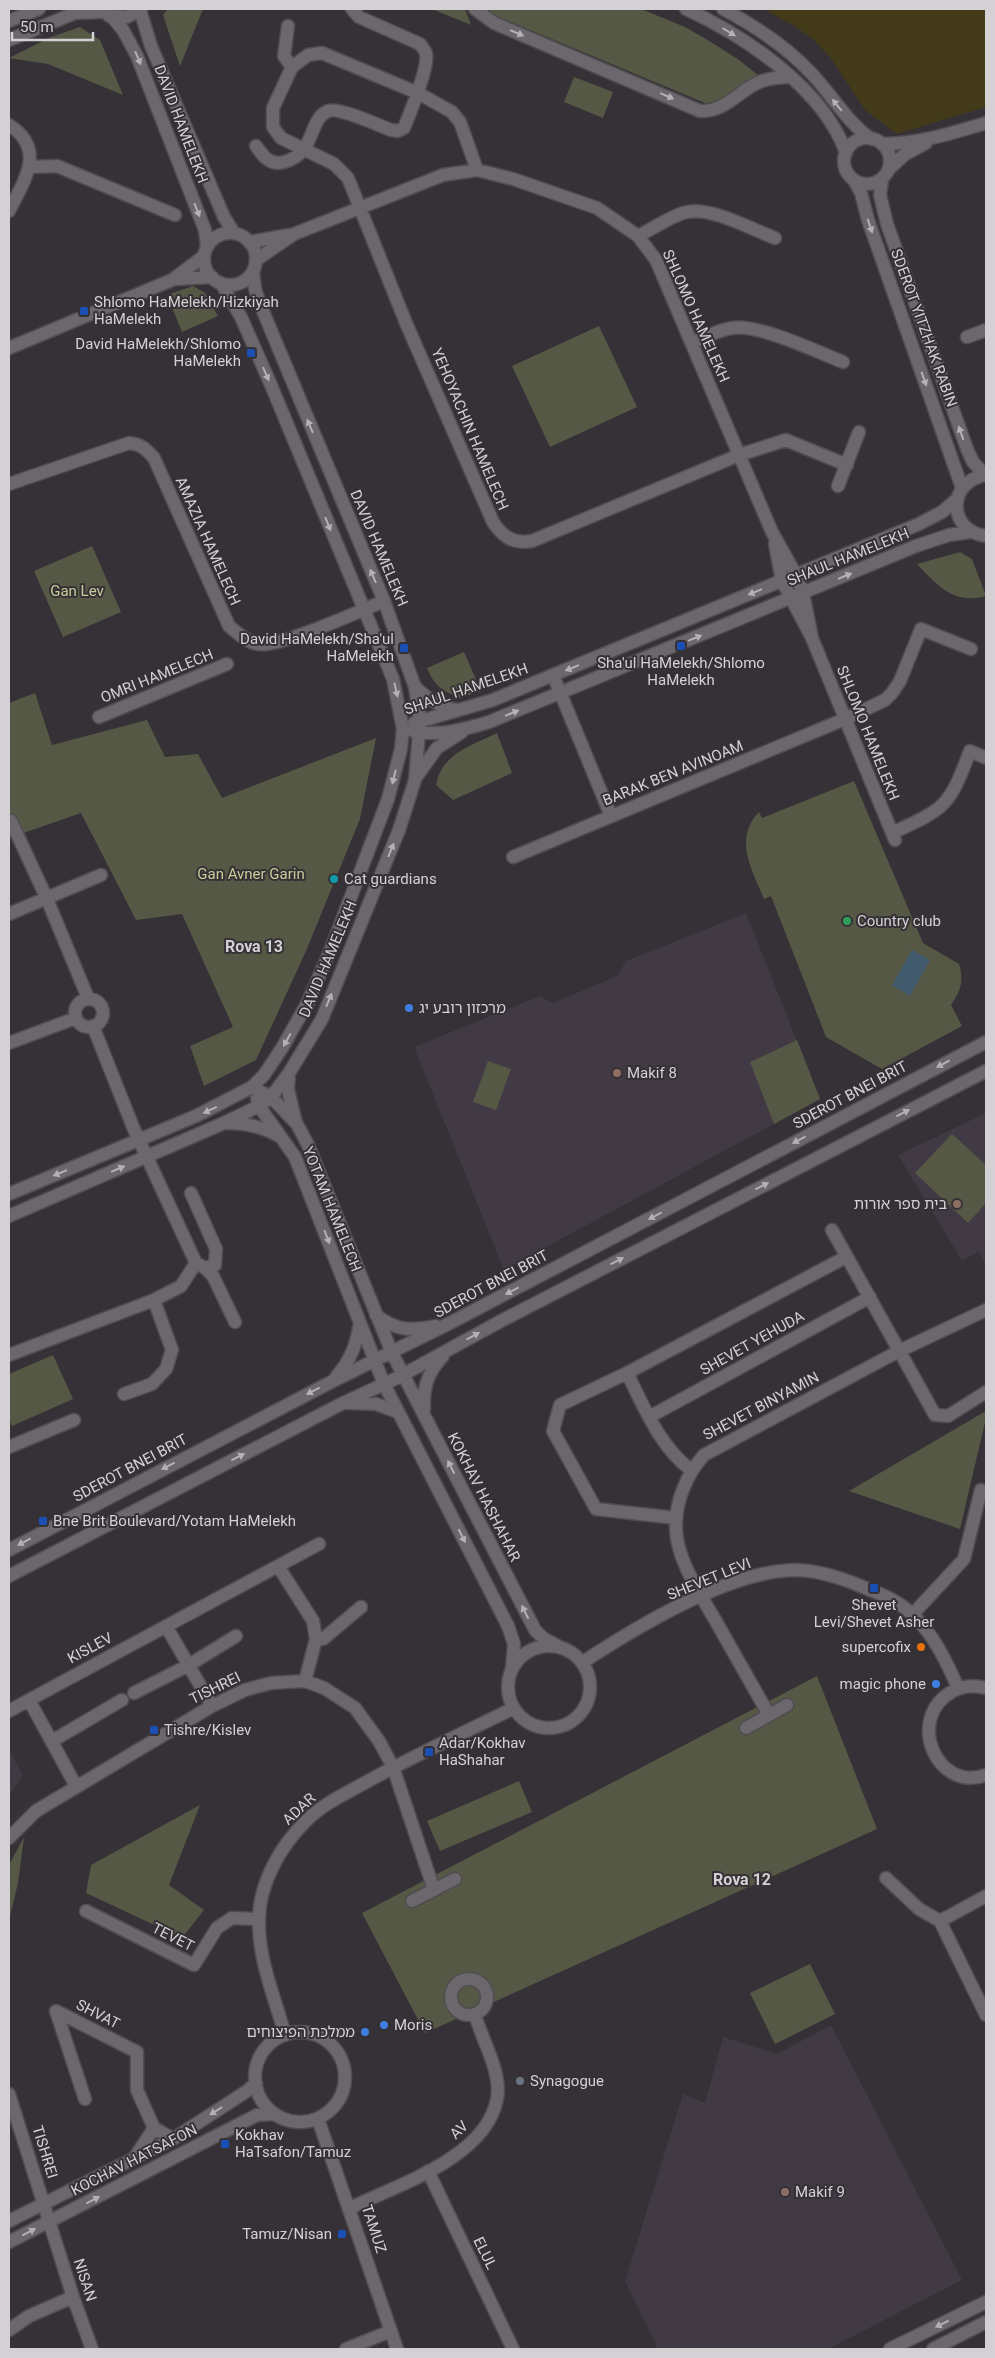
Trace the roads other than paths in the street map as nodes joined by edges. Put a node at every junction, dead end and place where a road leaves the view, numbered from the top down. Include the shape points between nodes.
1 (39, 9) edge
2 (352, 9) edge
3 (475, 9) edge
4 (686, 9) edge
5 (723, 9) edge
6 (140, 10) edge
7 (104, 13) edge
8 (9, 21) edge
9 (288, 26) dead end
10 (9, 40) edge
11 (292, 67) junction
12 (790, 77) junction
13 (418, 93) junction
14 (986, 123) edge
15 (9, 125) edge
16 (935, 138) junction
17 (876, 141) junction
18 (256, 146) dead end
19 (305, 150) junction
20 (846, 153) junction
21 (30, 167) junction
22 (477, 170) junction
23 (886, 174) junction
24 (854, 180) junction
25 (361, 208) junction
26 (9, 211) edge
27 (175, 215) dead end
28 (234, 234) junction
29 (294, 234) junction
30 (638, 236) junction
31 (775, 238) dead end
32 (249, 242) junction
33 (206, 252) junction
34 (254, 266) junction
35 (172, 280) junction
36 (216, 280) junction
37 (986, 330) edge
38 (967, 337) dead end
39 (692, 343) junction
40 (9, 348) edge
41 (842, 362) dead end
42 (858, 432) dead end
43 (739, 455) junction
44 (847, 464) junction
45 (986, 475) edge
46 (9, 484) edge
47 (838, 486) dead end
48 (960, 494) junction
49 (772, 532) junction
50 (980, 537) edge
51 (796, 575) junction
52 (782, 581) junction
53 (803, 593) junction
54 (790, 599) junction
55 (384, 601) junction
56 (363, 610) junction
57 (812, 638) junction
58 (971, 649) dead end
59 (227, 664) dead end
60 (553, 675) junction
61 (415, 687) junction
62 (561, 693) junction
63 (459, 711) junction
64 (99, 717) dead end
65 (845, 719) junction
66 (420, 727) junction
67 (403, 729) junction
68 (466, 729) junction
69 (986, 758) edge
70 (414, 780) junction
71 (611, 816) junction
72 (11, 821) dead end
73 (513, 857) dead end
74 (101, 875) dead end
75 (47, 899) junction
76 (9, 914) edge
77 (88, 998) junction
78 (76, 1018) junction
79 (93, 1026) junction
80 (986, 1042) edge
81 (9, 1043) edge
82 (986, 1071) edge
83 (289, 1073) junction
84 (252, 1087) junction
85 (271, 1097) junction
86 (259, 1106) junction
87 (224, 1123) junction
88 (297, 1124) junction
89 (284, 1140) junction
90 (139, 1141) junction
91 (146, 1157) junction
92 (191, 1193) dead end
93 (9, 1194) edge
94 (9, 1216) edge
95 (832, 1230) dead end
96 (846, 1257) junction
97 (201, 1266) junction
98 (870, 1297) junction
99 (154, 1300) junction
100 (986, 1310) edge
101 (376, 1315) junction
102 (235, 1322) dead end
103 (360, 1323) junction
104 (450, 1323) junction
105 (452, 1348) junction
106 (899, 1351) junction
107 (392, 1353) junction
108 (9, 1356) edge
109 (375, 1360) junction
110 (627, 1373) junction
111 (403, 1374) junction
112 (333, 1381) junction
113 (384, 1384) junction
114 (986, 1392) edge
115 (124, 1394) dead end
116 (341, 1404) junction
117 (398, 1412) junction
118 (424, 1416) junction
119 (649, 1417) junction
120 (74, 1420) dead end
121 (9, 1448) edge
122 (690, 1470) junction
123 (981, 1490) dead end
124 (676, 1518) junction
125 (319, 1544) dead end
126 (9, 1550) edge
127 (278, 1566) junction
128 (9, 1576) edge
129 (702, 1597) junction
130 (361, 1607) dead end
131 (912, 1615) junction
132 (166, 1626) junction
133 (236, 1636) dead end
134 (316, 1639) junction
135 (558, 1646) junction
136 (583, 1662) junction
137 (189, 1664) junction
138 (512, 1668) junction
139 (305, 1681) junction
140 (958, 1688) junction
141 (986, 1688) edge
142 (134, 1693) dead end
143 (29, 1700) junction
144 (122, 1700) dead end
145 (787, 1705) dead end
146 (212, 1706) junction
147 (514, 1708) junction
148 (9, 1711) edge
149 (770, 1715) junction
150 (746, 1728) dead end
151 (52, 1742) junction
152 (393, 1767) junction
153 (986, 1775) edge
154 (76, 1786) junction
155 (9, 1838) edge
156 (886, 1878) dead end
157 (455, 1879) dead end
158 (434, 1890) junction
159 (986, 1896) edge
160 (412, 1901) dead end
161 (86, 1911) dead end
162 (258, 1918) junction
163 (940, 1921) junction
164 (475, 2015) dead end
165 (986, 2015) edge
166 (285, 2035) junction
167 (256, 2083) junction
168 (9, 2094) edge
169 (85, 2100) dead end
170 (275, 2114) junction
171 (318, 2119) junction
172 (154, 2128) junction
173 (22, 2132) junction
174 (9, 2137) edge
175 (172, 2139) junction
176 (135, 2157) junction
177 (428, 2171) junction
178 (44, 2203) junction
179 (350, 2208) junction
180 (9, 2221) edge
181 (49, 2221) junction
182 (9, 2242) edge
183 (73, 2297) junction
184 (986, 2302) edge
185 (986, 2322) edge
186 (9, 2330) edge
187 (390, 2331) junction
188 (92, 2349) edge
189 (346, 2349) edge
190 (396, 2349) edge
191 (513, 2349) edge
192 (890, 2349) edge
193 (933, 2349) edge

1 - 8 street
2 - 13 street via 359,17 420,44 426,51
3 -> 12 street via 494,23 700,111 718,110 762,81
4 -> 12 street via 738,38
17 -> 5 street via 852,125 812,73 785,48
6 - 7 street via 127,17
6 - 28 street, DAVID HAMELEKH via 150,46
7 - 10 street via 75,13
7 -> 33 street, DAVID HAMELEKH via 123,30 137,56 204,230
9 - 11 street via 284,56
11 - 13 street via 308,55 322,53
11 - 19 street, YEHOYACHIN HAMELECH via 273,108 272,122 281,138
12 - 20 street via 833,125
13 - 19 street via 404,128 391,130 339,111 328,111 320,117
13 - 22 street via 443,106 460,122
14 - 16 street
15 - 21 street via 22,135 30,152
16 - 17 street via 899,144
16 - 23 street via 904,155
17 - 20 street via 854,144
17 - 23 street via 889,155
18 - 19 street via 262,156 278,164
19 - 25 street, YEHOYACHIN HAMELECH via 334,164 348,178
20 - 24 street via 845,165
21 - 26 street
21 - 27 street via 57,166
22 - 25 street, SHLOMO HAMELEKH via 443,175
22 - 30 street, SHLOMO HAMELEKH via 597,208
23 - 24 street via 872,184
45 -> 23 street, SDEROT YITZHAK RABIN via 967,449 887,224 880,195
24 -> 48 street, SDEROT YITZHAK RABIN
25 - 29 street, SHLOMO HAMELEKH
25 - 43 street, YEHOYACHIN HAMELECH via 406,323 493,522 512,541 532,541
28 - 32 street
28 - 33 street via 218,236
29 - 32 street, SHLOMO HAMELEKH
29 - 34 street, SHLOMO HAMELEKH
30 - 31 street via 686,212 700,212
30 - 39 street, SHLOMO HAMELEKH via 656,260
32 - 34 street via 253,247
33 - 35 street
33 - 36 street via 207,271
34 - 36 street via 248,278 235,284
55 -> 34 street, DAVID HAMELEKH via 263,313 255,289
35 - 36 street via 198,276
35 - 40 street
36 -> 56 street, DAVID HAMELEKH via 241,317
37 - 38 street
39 - 41 street via 722,330 745,328 762,331
39 - 43 street, SHLOMO HAMELEKH
42 - 44 street
43 - 44 street, YEHOYACHIN HAMELECH via 786,440
43 - 49 street, SHLOMO HAMELEKH
44 - 47 street
45 - 48 street, SHAUL HAMELEKH via 968,481
46 - 56 street, AMAZIA HAMELECH via 129,443 138,444 154,458 229,626 244,638 268,645
48 - 50 street, SDEROT YITZHAK RABIN via 959,517
48 - 51 street, SHAUL HAMELEKH via 942,512 919,524
49 - 51 street, SHLOMO HAMELEKH
49 - 52 street, SHLOMO HAMELEKH
53 -> 50 street, SHAUL HAMELEKH via 950,535
51 - 52 street, SHAUL HAMELEKH
51 - 53 street, SHLOMO HAMELEKH
52 - 54 street, SHLOMO HAMELEKH
52 -> 60 street, SHAUL HAMELEKH
53 - 54 street, SHAUL HAMELEKH
53 - 57 street, SHLOMO HAMELEKH
54 - 57 street, SHLOMO HAMELEKH
62 -> 54 street, SHAUL HAMELEKH
55 - 56 street, AMAZIA HAMELECH
55 - 61 street, DAVID HAMELEKH
56 -> 67 street, DAVID HAMELEKH via 393,679
57 - 65 street, SHLOMO HAMELEKH
58 - 65 street, BARAK BEN AVINOAM via 921,630 892,693 885,700
59 - 64 street, OMRI HAMELECH
60 - 62 street
60 - 63 street, SHAUL HAMELEKH
61 - 63 street via 428,699
61 - 66 street, DAVID HAMELEKH
68 -> 62 street, SHAUL HAMELEKH
62 - 71 street
63 - 66 street, SHAUL HAMELEKH
65 - 69 street, SHLOMO HAMELEKH via 893,836 946,802 955,790 970,751
65 - 71 street, BARAK BEN AVINOAM
66 - 67 street, SHAUL HAMELEKH
66 - 68 street, SHAUL HAMELEKH
66 - 70 street, DAVID HAMELEKH
67 -> 84 street, DAVID HAMELEKH via 388,799 331,949 308,1002 282,1048
68 - 70 street via 437,748
83 -> 70 street, DAVID HAMELEKH via 322,1019 399,830
71 - 73 street, BARAK BEN AVINOAM
72 - 75 street
74 - 75 street
75 - 76 street
75 - 77 street
77 - 78 street via 77,1005
77 - 79 street via 96,1000 102,1008 102,1018
78 - 79 street via 82,1025
78 - 81 street
79 - 90 street
80 -> 104 street, SDEROT BNEI BRIT
105 -> 82 street
83 - 85 street, DAVID HAMELEKH
83 - 88 street via 289,1098
84 - 85 street, YOTAM HAMELECH
84 - 86 street, YOTAM HAMELECH
84 -> 90 street, DAVID HAMELEKH
85 - 86 street, DAVID HAMELEKH
85 - 88 street, YOTAM HAMELECH
86 - 87 street, DAVID HAMELEKH
86 - 89 street, YOTAM HAMELECH
87 - 89 street via 253,1125
87 - 91 street, DAVID HAMELEKH
88 - 101 street, YOTAM HAMELECH via 319,1170
89 -> 103 street, YOTAM HAMELECH via 308,1186
90 - 91 street
90 -> 93 street, DAVID HAMELEKH
94 -> 91 street, DAVID HAMELEKH
91 - 97 street
92 - 97 street via 216,1250 215,1265
95 - 96 street
96 - 98 street
96 - 110 street, SHEVET YEHUDA
97 - 99 street via 181,1286
97 - 102 street via 213,1276
98 - 106 street
98 - 119 street, SHEVET YEHUDA
99 - 108 street
99 - 115 street via 172,1350 166,1369 152,1384
100 - 106 street, SHEVET BINYAMIN
101 - 104 street via 386,1323 405,1330
101 - 107 street, YOTAM HAMELECH
103 - 109 street, YOTAM HAMELECH
103 - 112 street via 354,1352
104 - 107 street, SDEROT BNEI BRIT
105 - 111 street
105 - 118 street via 428,1376 423,1391
106 - 114 street via 935,1414 948,1416
106 - 122 street, SHEVET BINYAMIN via 704,1455
107 - 109 street, SDEROT BNEI BRIT
107 - 111 street, KOKHAV HASHAHAR
109 - 112 street, SDEROT BNEI BRIT
109 - 113 street, YOTAM HAMELECH
110 - 119 street
110 - 124 street, SHEVET YEHUDA via 560,1405 553,1431 596,1509
111 - 113 street
111 - 118 street, KOKHAV HASHAHAR
112 -> 126 street, SDEROT BNEI BRIT
113 - 116 street
113 - 117 street
116 - 117 street via 376,1404
128 -> 116 street
117 -> 138 street via 508,1626 514,1644
135 -> 118 street, KOKHAV HASHAHAR via 535,1630
119 - 122 street via 674,1455
120 - 121 street
122 - 124 street, SHEVET BINYAMIN
123 - 131 street via 964,1559
124 - 129 street, SHEVET BINYAMIN via 677,1538 690,1578
125 - 127 street, KISLEV
127 - 132 street, KISLEV
127 - 134 street via 313,1621
129 - 131 street, SHEVET LEVI via 767,1573 795,1570 845,1580 892,1599
129 - 136 street, SHEVET LEVI via 681,1605
129 - 149 street, SHEVET BINYAMIN
130 - 134 street via 323,1639
131 - 140 street, SHEVET LEVI via 927,1631
132 - 137 street
132 - 143 street, KISLEV
133 - 137 street
134 - 139 street
135 - 136 street
135 - 138 street via 531,1649
136 - 147 street via 589,1675 589,1695 581,1713 570,1722 550,1728 539,1726 529,1723
137 - 142 street
137 - 146 street
138 - 147 street via 508,1681
139 - 146 street, TISHREI via 271,1683 245,1690
139 - 152 street, TISHREI via 324,1688 355,1708
140 - 141 street
140 - 153 street via 944,1696 934,1708 928,1724 928,1740 943,1766 968,1777
143 - 148 street, KISLEV
143 - 151 street
144 - 151 street
145 - 149 street
146 - 154 street, TISHREI
147 - 152 street, ADAR
149 - 150 street
151 - 154 street
152 - 158 street, TISHREI
152 - 162 street, ADAR via 330,1802 307,1820 275,1862 263,1892
154 - 155 street, TISHREI via 36,1811
156 - 163 street via 919,1909
157 - 158 street
158 - 160 street
159 - 163 street
161 - 162 street, TEVET via 194,1965 217,1928 232,1918
162 - 166 street, ADAR via 262,1952
163 - 165 street
164 - 177 street, AV via 494,2068 497,2098 488,2122 473,2143
166 - 167 street via 267,2046 261,2055 256,2068
166 - 171 street via 299,2032 326,2040 336,2049 346,2073 342,2095 332,2109
167 - 170 street via 266,2106
167 -> 175 street, KOCHAV HATSAFON
168 - 173 street, TISHREI
169 - 172 street, SHVAT via 56,2011 137,2052 137,2090
170 - 171 street via 296,2122
181 -> 170 street, KOCHAV HATSAFON via 257,2115
171 - 179 street, TAMUZ
172 - 175 street
172 - 176 street
173 - 174 street
173 - 178 street, TISHREI
175 - 176 street, KOCHAV HATSAFON
176 - 178 street, KOCHAV HATSAFON
177 - 179 street, AV
177 - 191 street, ELUL
178 - 180 street, KOCHAV HATSAFON
178 - 181 street, TISHREI
179 - 187 street, TAMUZ
182 -> 181 street, KOCHAV HATSAFON
181 - 183 street, NISAN
183 - 186 street via 29,2316
183 - 188 street, NISAN
184 -> 192 street
185 - 193 street
187 - 189 street
187 - 190 street, TAMUZ

